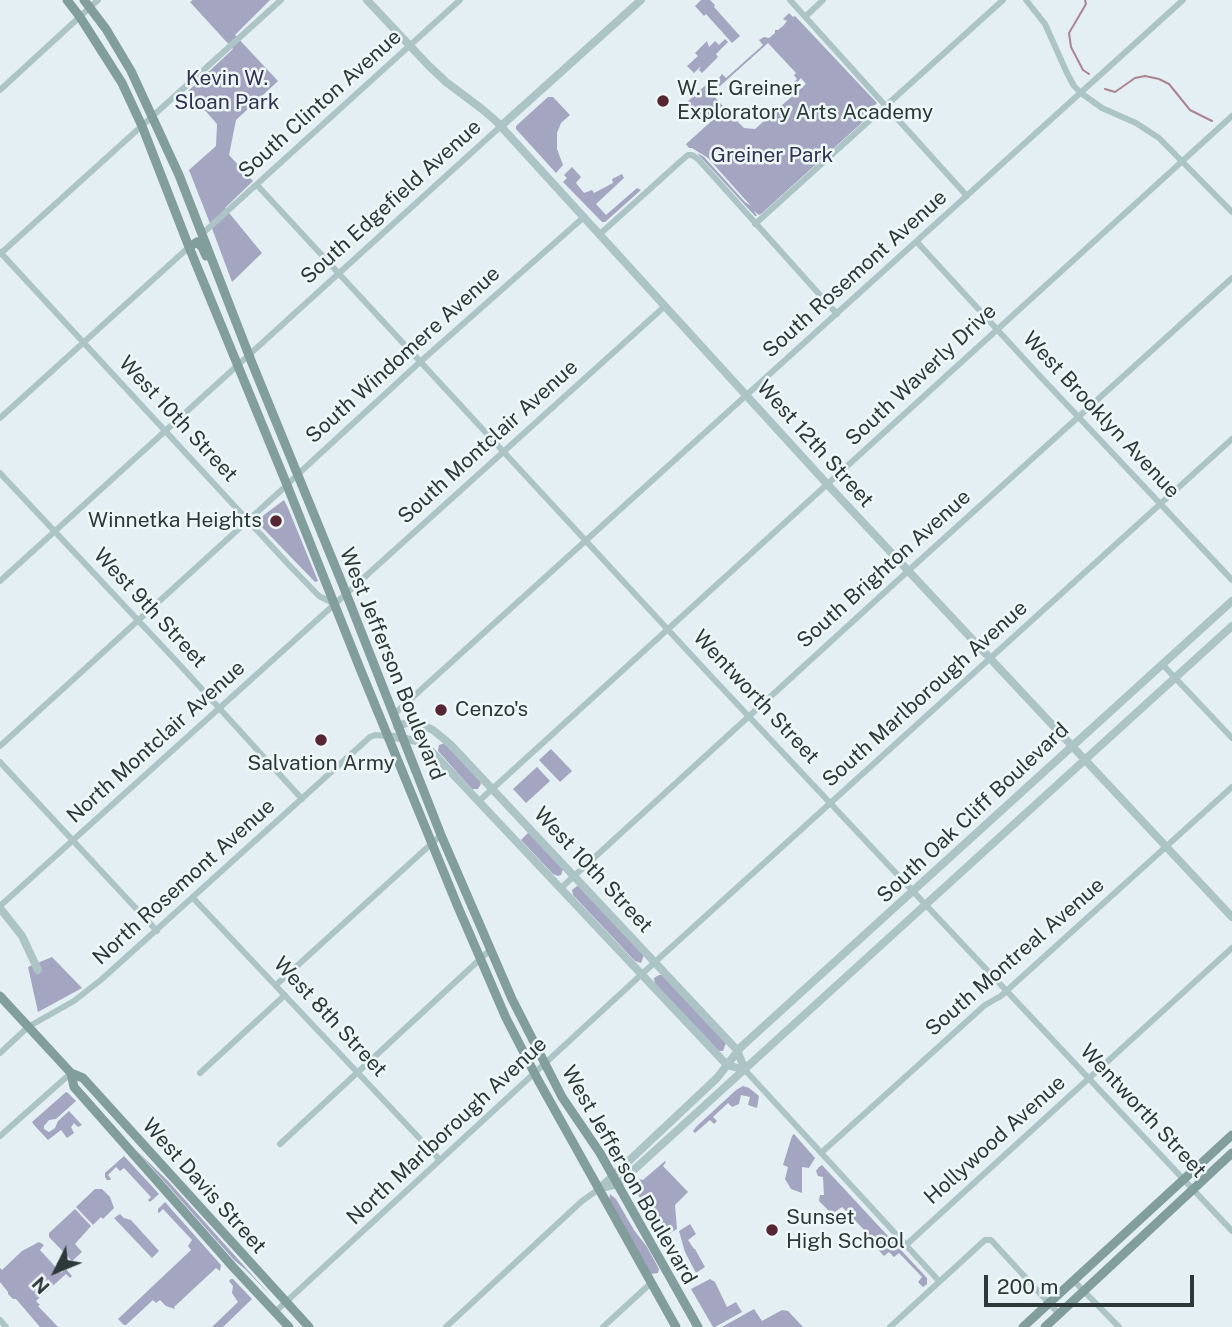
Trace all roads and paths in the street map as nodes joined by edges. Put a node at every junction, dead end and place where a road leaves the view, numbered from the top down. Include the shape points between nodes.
1 (67, 0) edge
2 (99, 0) edge
3 (281, 0) edge
4 (367, 0) edge
5 (460, 0) edge
6 (641, 0) edge
7 (790, 0) edge
8 (823, 0) edge
9 (1003, 0) edge
10 (1026, 0) edge
11 (1183, 0) edge
12 (88, 4) edge
13 (80, 17) junction
14 (804, 17) junction
15 (409, 46) junction
16 (0, 90) edge
17 (1081, 93) junction
18 (886, 107) junction
19 (153, 115) junction
20 (1232, 116) edge
21 (501, 126) junction
22 (142, 127) junction
23 (1183, 160) junction
24 (257, 185) junction
25 (967, 196) junction
26 (1232, 212) edge
27 (583, 217) junction
28 (755, 224) junction
29 (203, 233) junction
30 (600, 234) junction
31 (917, 242) junction
32 (189, 247) junction
33 (0, 253) edge
34 (339, 274) junction
35 (1232, 278) edge
36 (223, 287) junction
37 (665, 306) junction
38 (836, 314) junction
39 (998, 329) junction
40 (84, 342) junction
41 (249, 355) junction
42 (420, 362) junction
43 (237, 365) junction
44 (746, 395) junction
45 (1079, 417) junction
46 (0, 418) edge
47 (166, 431) junction
48 (1232, 439) edge
49 (503, 452) junction
50 (0, 473) edge
51 (297, 475) junction
52 (287, 485) junction
53 (828, 485) junction
54 (1161, 504) junction
55 (248, 521) junction
56 (54, 531) junction
57 (586, 541) junction
58 (908, 571) junction
59 (1232, 580) edge
60 (0, 581) edge
61 (346, 594) junction
62 (1232, 601) edge
63 (335, 604) junction
64 (137, 620) junction
65 (1232, 626) edge
66 (667, 629) junction
67 (991, 658) junction
68 (1162, 664) junction
69 (1175, 677) junction
70 (219, 709) junction
71 (393, 715) junction
72 (749, 716) junction
73 (397, 726) junction
74 (388, 736) junction
75 (403, 738) junction
76 (1232, 738) edge
77 (0, 746) edge
78 (1071, 746) junction
79 (1084, 761) junction
80 (0, 762) edge
81 (1232, 787) edge
82 (492, 788) junction
83 (302, 799) junction
84 (478, 801) junction
85 (831, 803) junction
86 (441, 835) junction
87 (73, 841) junction
88 (432, 843) junction
89 (1167, 846) junction
90 (574, 875) junction
91 (561, 888) junction
92 (913, 891) junction
93 (193, 898) junction
94 (926, 904) junction
95 (0, 907) edge
96 (1232, 917) edge
97 (157, 931) junction
98 (1232, 948) edge
99 (490, 950) junction
100 (480, 960) junction
101 (655, 962) junction
102 (38, 970) dead end
103 (642, 975) junction
104 (276, 985) junction
105 (1007, 991) junction
106 (285, 995) junction
107 (0, 996) edge
108 (28, 1027) junction
109 (737, 1050) junction
110 (0, 1053) edge
111 (545, 1065) junction
112 (727, 1065) junction
113 (745, 1070) junction
114 (71, 1073) junction
115 (200, 1073) dead end
116 (358, 1073) junction
117 (535, 1074) junction
118 (1088, 1079) junction
119 (1232, 1135) edge
120 (0, 1136) edge
121 (280, 1144) dead end
122 (821, 1153) junction
123 (1232, 1153) edge
124 (440, 1160) junction
125 (612, 1175) junction
126 (1183, 1179) junction
127 (618, 1184) junction
128 (598, 1189) junction
129 (1193, 1190) junction
130 (1232, 1231) edge
131 (906, 1245) junction
132 (669, 1276) junction
133 (1073, 1280) junction
134 (939, 1281) junction
135 (651, 1283) junction
136 (1083, 1292) junction
137 (286, 1303) junction
138 (1049, 1303) junction
139 (275, 1312) junction
140 (1059, 1314) junction
141 (0, 1320) edge
142 (6, 1327) edge
143 (289, 1327) edge
144 (309, 1327) edge
145 (446, 1327) edge
146 (603, 1327) edge
147 (676, 1327) edge
148 (698, 1327) edge
149 (890, 1327) edge
150 (1023, 1327) edge
151 (1045, 1327) edge
152 (1119, 1327) edge

1 - 13 main road, West Jefferson Boulevard
2 - 12 street
3 - 19 street
4 - 15 street, West 12th Street
5 - 15 street, South Clinton Avenue
6 - 21 street, South Edgefield Avenue
7 - 14 street
8 - 14 street
9 - 18 street
10 - 17 street via 1045,24 1066,73
11 - 17 street, South Rosemont Avenue
12 - 13 street
12 - 19 main road, West Jefferson Boulevard
13 - 16 street
13 - 22 main road, West Jefferson Boulevard via 122,83
14 - 18 street
15 - 21 street, West 12th Street
15 - 24 street, South Clinton Avenue
17 - 23 street via 1147,129
17 - 25 street, South Rosemont Avenue
18 - 25 street
18 - 28 street
19 - 22 street
19 - 29 main road, West Jefferson Boulevard
20 - 23 street, South Waverly Drive
21 - 27 street, West 12th Street
21 - 34 street, South Edgefield Avenue
22 - 32 main road, West Jefferson Boulevard
22 - 33 street
23 - 26 street
23 - 39 street, South Waverly Drive
24 - 29 street, South Clinton Avenue
24 - 34 street, Wentworth Street
25 - 31 street, South Rosemont Avenue
27 - 30 street, West 12th Street
27 - 42 street, South Windomere Avenue
28 - 30 street via 698,159 688,155
28 - 38 street
29 - 36 main road, West Jefferson Boulevard
30 - 37 street, West 12th Street
31 - 38 street, South Rosemont Avenue
31 - 39 street, West Brooklyn Avenue
32 - 36 main road via 197,242 202,247
32 - 40 street
32 - 43 main road, West Jefferson Boulevard
33 - 40 street, West 10th Street
34 - 41 street, South Edgefield Avenue
34 - 42 street, Wentworth Street
35 - 45 street, South Brighton Avenue
36 - 41 main road, West Jefferson Boulevard
37 - 44 street, West 12th Street
37 - 49 street, South Montclair Avenue
38 - 44 street, South Rosemont Avenue
39 - 45 street, West Brooklyn Avenue
39 - 53 street, South Waverly Drive
40 - 46 street
40 - 47 street, West 10th Street
41 - 43 street, South Edgefield Avenue
41 - 51 main road, West Jefferson Boulevard
42 - 49 street, Wentworth Street
42 - 51 street, South Windomere Avenue
43 - 47 street, South Edgefield Avenue
43 - 52 main road, West Jefferson Boulevard
44 - 53 street, West 12th Street
44 - 57 street, South Rosemont Avenue
45 - 54 street, West Brooklyn Avenue
45 - 58 street, South Brighton Avenue
47 - 55 street, West 10th Street
47 - 56 street, South Edgefield Avenue
48 - 54 street, South Marlborough Avenue
49 - 57 street, Wentworth Street
49 - 61 street, South Montclair Avenue
50 - 56 street, West 9th Street
51 - 52 street, South Windomere Avenue
51 - 61 main road, West Jefferson Boulevard
52 - 55 street, South Windomere Avenue
52 - 63 main road, West Jefferson Boulevard
53 - 58 street, West 12th Street
53 - 66 street, South Waverly Drive
54 - 59 street, West Brooklyn Avenue
54 - 67 street, South Marlborough Avenue
55 - 63 street, West 10th Street via 319,596
55 - 64 street, South Windomere Avenue
56 - 60 street, South Edgefield Avenue
56 - 64 street, West 9th Street
57 - 66 street, Wentworth Street
57 - 71 street, South Rosemont Avenue
58 - 67 street, West 12th Street
58 - 72 street, South Brighton Avenue
61 - 63 street, South Montclair Avenue
61 - 71 main road, West Jefferson Boulevard
62 - 68 street, South Oak Cliff Boulevard
63 - 70 street, North Montclair Avenue
63 - 74 main road, West Jefferson Boulevard
64 - 70 street, West 9th Street
64 - 77 street, South Windomere Avenue
65 - 69 street, South Oak Cliff Boulevard
66 - 72 street, Wentworth Street
66 - 82 street, South Waverly Drive
67 - 78 street, West 12th Street
67 - 85 street, South Marlborough Avenue
68 - 69 street
68 - 78 street, South Oak Cliff Boulevard
69 - 76 street
69 - 79 street, South Oak Cliff Boulevard
70 - 83 street, West 9th Street
70 - 87 street, North Montclair Avenue
71 - 73 main road, West Jefferson Boulevard
72 - 85 street, Wentworth Street
72 - 90 street, South Brighton Avenue
73 - 75 main road, West Jefferson Boulevard
73 - 82 street, West 10th Street via 414,721 433,730
74 - 75 street, West 10th Street
74 - 83 street, North Rosemont Avenue via 370,737
74 - 88 main road, West Jefferson Boulevard
75 - 84 street, West 10th Street via 423,744
75 - 86 main road, West Jefferson Boulevard
78 - 79 street, West 12th Street
78 - 92 street, South Oak Cliff Boulevard
79 - 89 street, West 12th Street
79 - 94 street, South Oak Cliff Boulevard
80 - 87 street
81 - 89 street, South Montreal Avenue
82 - 84 street, South Waverly Drive
82 - 90 street, West 10th Street
83 - 93 street, North Rosemont Avenue
84 - 91 street, West 10th Street
85 - 92 street, Wentworth Street
85 - 101 street, South Marlborough Avenue
86 - 88 street
86 - 99 main road, West Jefferson Boulevard
87 - 95 street, North Montclair Avenue
87 - 97 street
88 - 100 main road, West Jefferson Boulevard
88 - 104 street
89 - 96 street, West 12th Street
89 - 105 street, South Montreal Avenue
90 - 91 street, South Brighton Avenue
90 - 101 street, West 10th Street
91 - 103 street, West 10th Street
92 - 94 street, Wentworth Street
92 - 109 street, South Oak Cliff Boulevard
93 - 97 street, North Rosemont Avenue
93 - 104 street, West 8th Street
94 - 105 street, Wentworth Street
94 - 113 street, South Oak Cliff Boulevard
95 - 102 street via 22,936
97 - 108 street, North Rosemont Avenue via 82,995
98 - 118 street, Hollywood Avenue
99 - 100 street
99 - 111 main road, West Jefferson Boulevard
100 - 116 street
100 - 117 main road, West Jefferson Boulevard
101 - 103 street, South Marlborough Avenue
101 - 109 street, West 10th Street
103 - 111 street, North Marlborough Avenue
103 - 112 street, West 10th Street
104 - 106 street, West 8th Street
105 - 118 street, Wentworth Street
105 - 122 street, South Montreal Avenue via 985,1004
106 - 115 street
106 - 116 street, West 8th Street
107 - 108 main road, West Davis Street
108 - 110 street, North Rosemont Avenue
108 - 114 main road, West Davis Street
109 - 112 street, South Oak Cliff Boulevard
109 - 113 street, West 10th Street
111 - 117 street, North Marlborough Avenue
111 - 125 main road, West Jefferson Boulevard
112 - 113 street
112 - 125 street, South Oak Cliff Boulevard
113 - 122 street, West 10th Street
113 - 127 street, South Oak Cliff Boulevard
114 - 120 street
114 - 137 main road, West Davis Street via 83,1078
114 - 139 main road, West Davis Street via 74,1087
116 - 121 street
116 - 124 street, West 8th Street
117 - 124 street, North Marlborough Avenue
117 - 128 main road, West Jefferson Boulevard
118 - 126 street, Wentworth Street
118 - 131 street, Hollywood Avenue
119 - 126 main road
122 - 131 street, West 10th Street
123 - 129 main road
124 - 137 street, North Marlborough Avenue
125 - 127 main road, West Jefferson Boulevard
125 - 128 street, South Oak Cliff Boulevard
126 - 129 street, Wentworth Street
126 - 133 main road
127 - 128 street
127 - 132 main road, West Jefferson Boulevard
128 - 135 main road, West Jefferson Boulevard
128 - 145 street
129 - 130 street, Wentworth Street
129 - 136 main road
131 - 134 street, West 10th Street
132 - 135 main road
132 - 148 main road, West Jefferson Boulevard
133 - 136 street
133 - 138 main road
134 - 138 street via 985,1240 991,1240
134 - 149 street
135 - 146 street
135 - 147 main road, West Jefferson Boulevard
136 - 140 main road
136 - 152 street
137 - 139 street, North Marlborough Avenue
137 - 144 main road, West Davis Street
138 - 140 street
138 - 150 main road
139 - 143 main road, West Davis Street
140 - 151 main road
141 - 142 street

